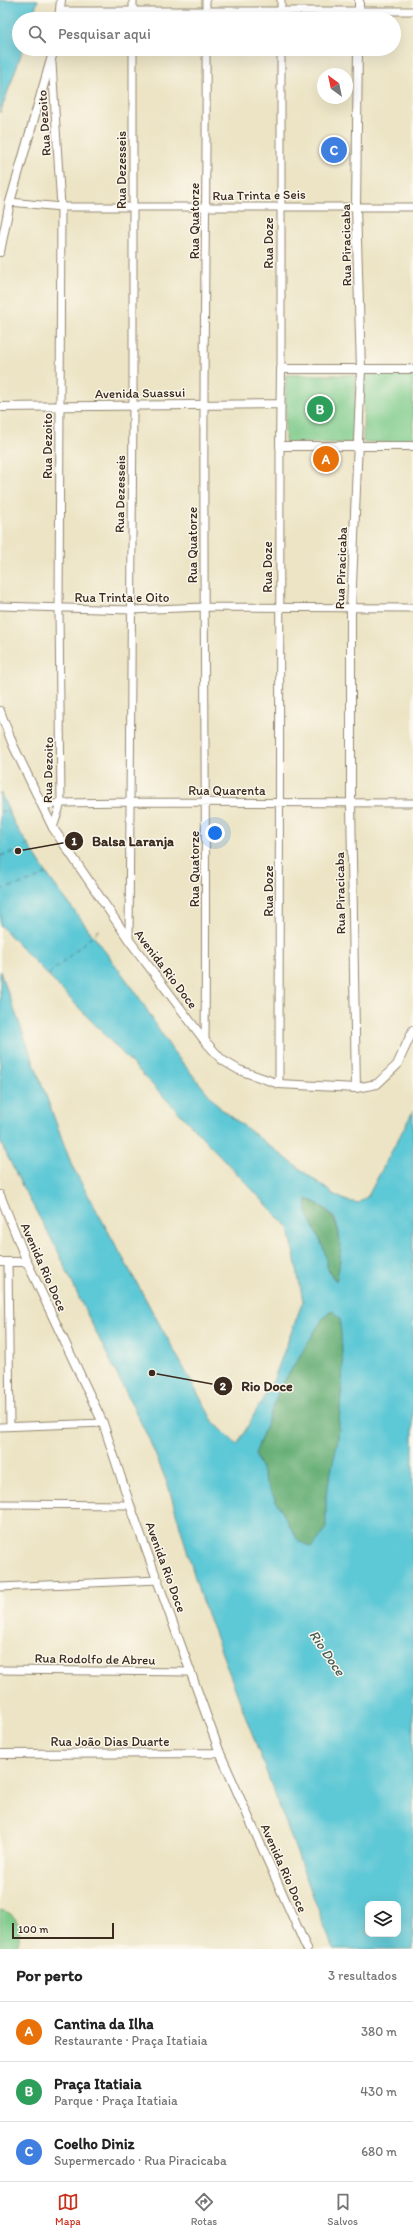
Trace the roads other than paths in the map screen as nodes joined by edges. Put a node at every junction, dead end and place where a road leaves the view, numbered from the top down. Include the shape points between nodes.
1 (61, 0) edge
2 (133, 0) edge
3 (206, 0) edge
4 (281, 0) edge
5 (359, 0) edge
6 (133, 10) junction
7 (206, 11) junction
8 (413, 11) edge
9 (60, 12) edge
10 (104, 12) edge
11 (221, 12) edge
12 (281, 12) edge
13 (359, 12) edge
14 (400, 12) edge
15 (53, 56) edge
16 (133, 56) edge
17 (206, 56) edge
18 (281, 56) edge
19 (358, 56) edge
20 (52, 63) junction
21 (10, 202) junction
22 (280, 206) junction
23 (62, 207) junction
24 (133, 207) junction
25 (356, 207) junction
26 (413, 207) edge
27 (207, 208) junction
28 (0, 252) edge
29 (281, 369) junction
30 (413, 369) edge
31 (361, 370) junction
32 (280, 404) junction
33 (204, 405) junction
34 (59, 406) junction
35 (133, 406) junction
36 (0, 407) edge
37 (280, 446) junction
38 (358, 446) junction
39 (413, 446) edge
40 (0, 606) edge
41 (204, 607) junction
42 (279, 608) junction
43 (413, 608) edge
44 (59, 609) junction
45 (351, 609) junction
46 (131, 610) junction
47 (0, 711) edge
48 (131, 802) junction
49 (280, 802) junction
50 (61, 803) junction
51 (207, 803) junction
52 (351, 803) junction
53 (413, 804) edge
54 (42, 806) junction
55 (53, 828) junction
56 (129, 940) junction
57 (413, 1030) edge
58 (205, 1041) junction
59 (279, 1084) junction
60 (356, 1088) junction
61 (0, 1195) edge
62 (4, 1262) edge
63 (27, 1262) junction
64 (103, 1423) junction
65 (10, 1426) junction
66 (0, 1427) edge
67 (0, 1504) edge
68 (130, 1505) junction
69 (159, 1580) junction
70 (0, 1587) edge
71 (0, 1670) edge
72 (190, 1672) junction
73 (220, 1753) junction
74 (0, 1754) edge
75 (306, 1949) edge

1 - 9 street
2 - 6 street
3 - 7 street
4 - 12 street
5 - 13 street
6 - 7 street
6 - 10 street
7 - 11 street
8 - 14 street
15 - 20 street
16 - 24 street, Rua Dezesseis
17 - 27 street, Rua Quatorze
18 - 22 street, Rua Doze
19 - 25 street, Rua Piracicaba
20 - 21 street
20 - 23 street, Rua Dezoito
21 - 23 street, Rua Trinta e Seis
21 - 28 street
22 - 25 street, Rua Trinta e Seis
22 - 27 street, Rua Trinta e Seis
22 - 29 street, Rua Doze
23 - 24 street, Rua Trinta e Seis
23 - 34 street, Rua Dezoito
24 - 27 street, Rua Trinta e Seis
24 - 35 street, Rua Dezesseis
25 - 26 street, Rua Trinta e Seis
25 - 31 street, Rua Piracicaba
27 - 33 street, Rua Quatorze
29 - 31 street
29 - 32 street, Rua Doze
30 - 31 street
31 - 38 street, Rua Piracicaba
32 - 33 street, Avenida Suassui
32 - 37 street, Rua Doze
33 - 35 street, Avenida Suassui
33 - 41 street, Rua Quatorze
34 - 35 street, Avenida Suassui
34 - 36 street, Avenida Suassui
34 - 44 street, Rua Dezoito
35 - 46 street, Rua Dezesseis
37 - 38 street
37 - 42 street, Rua Doze
38 - 39 street
38 - 45 street, Rua Piracicaba
40 - 44 street, Rua Trinta e Oito
41 - 42 street, Rua Trinta e Oito
41 - 46 street, Rua Trinta e Oito
41 - 51 street, Rua Quatorze
42 - 45 street, Rua Trinta e Oito
42 - 49 street, Rua Doze
43 - 45 street, Rua Trinta e Oito
44 - 46 street, Rua Trinta e Oito
44 - 50 street, Rua Dezoito
45 - 52 street, Rua Piracicaba
46 - 48 street, Rua Dezesseis
47 - 54 street, Avenida Rio Doce
48 - 50 street, Rua Quarenta
48 - 51 street, Rua Quarenta
48 - 56 street, Rua Dezesseis
49 - 51 street, Rua Quarenta
49 - 52 street, Rua Quarenta
49 - 59 street, Rua Doze
50 - 54 street, Rua Quarenta
50 - 55 street, Rua Dezoito
51 - 58 street, Rua Quatorze
52 - 53 street, Rua Quarenta
52 - 60 street, Rua Piracicaba
54 - 55 street, Avenida Rio Doce
55 - 56 street, Avenida Rio Doce
56 - 58 street, Avenida Rio Doce
57 - 60 street, Avenida Rio Doce via 396,1065 377,1084
58 - 59 street, Avenida Rio Doce via 222,1060 239,1070
59 - 60 street, Avenida Rio Doce
61 - 63 street, Avenida Rio Doce
62 - 63 street
62 - 65 street
63 - 64 street, Avenida Rio Doce
64 - 65 street
64 - 68 street, Avenida Rio Doce
65 - 66 street
67 - 68 street
68 - 69 street, Avenida Rio Doce
69 - 70 street
69 - 72 street, Avenida Rio Doce
71 - 72 street, Rua Rodolfo de Abreu
72 - 73 street, Avenida Rio Doce
73 - 74 street, Rua João Dias Duarte
73 - 75 street, Avenida Rio Doce

